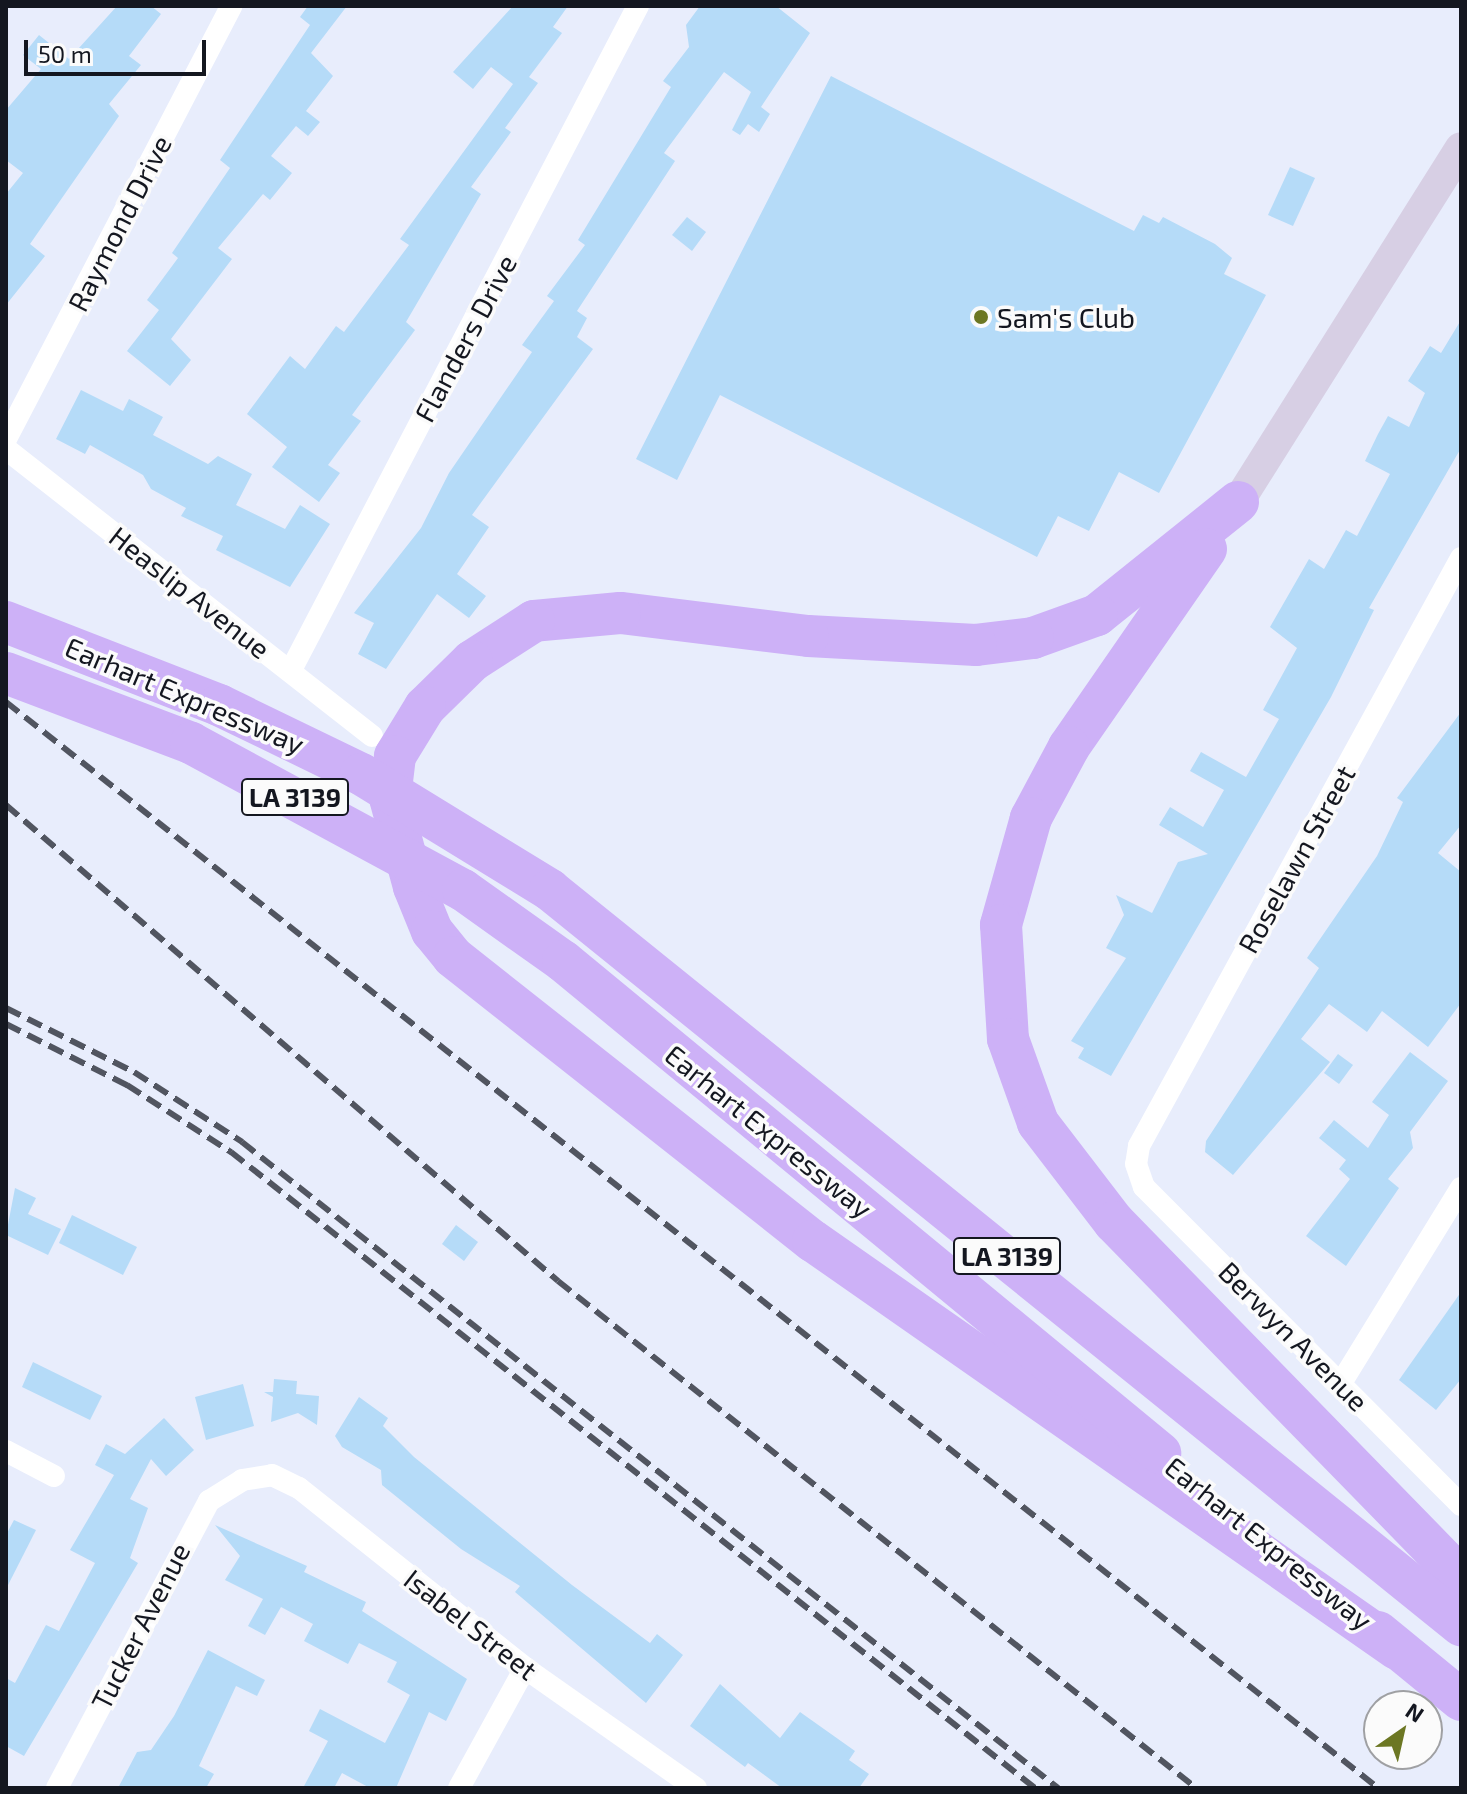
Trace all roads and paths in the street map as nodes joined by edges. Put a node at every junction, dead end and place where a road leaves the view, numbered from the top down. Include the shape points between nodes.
1 (231, 6) edge
2 (638, 6) edge
3 (1461, 148) edge
4 (6, 439) edge
5 (6, 449) edge
6 (1238, 502) junction
7 (1461, 558) edge
8 (6, 622) edge
9 (291, 670) junction
10 (6, 673) edge
11 (372, 736) dead end
12 (1138, 1162) joint
13 (1461, 1188) edge
14 (1341, 1383) junction
15 (6, 1451) edge
16 (54, 1476) dead end
17 (242, 1480) joint
18 (1461, 1505) edge
19 (1461, 1577) edge
20 (1461, 1625) edge
21 (1397, 1649) junction
22 (525, 1668) junction
23 (1461, 1700) edge
24 (57, 1788) edge
25 (459, 1788) edge
26 (696, 1788) edge

1 - 4 street, Raymond Drive
2 - 9 street, Flanders Drive
3 - 6 street
5 - 9 street, Heaslip Avenue
6 - 19 highway via 1069,747 1031,818 1001,925 1008,1039 1038,1123 1114,1222
6 - 21 highway via 1097,615 1033,638 976,645 808,636 620,613 534,621 472,661 425,707 395,756 390,798 414,887 432,931 453,957 813,1241
7 - 12 street, Roselawn Street via 1139,1146
8 - 20 highway, Earhart Expressway / LA 3139 via 219,705 347,767 550,890
9 - 11 street, Heaslip Avenue
10 - 21 highway, Earhart Expressway / LA 3139 via 191,743 463,890 563,961
12 - 14 street, Berwyn Avenue via 1144,1187
13 - 14 street
14 - 18 street, Berwyn Avenue
15 - 16 street
17 - 22 street, Isabel Street via 272,1475 299,1488
17 - 24 street, Tucker Avenue via 209,1501 191,1527
21 - 23 highway, Earhart Expressway / LA 3139
22 - 25 street
22 - 26 street, Isabel Street

